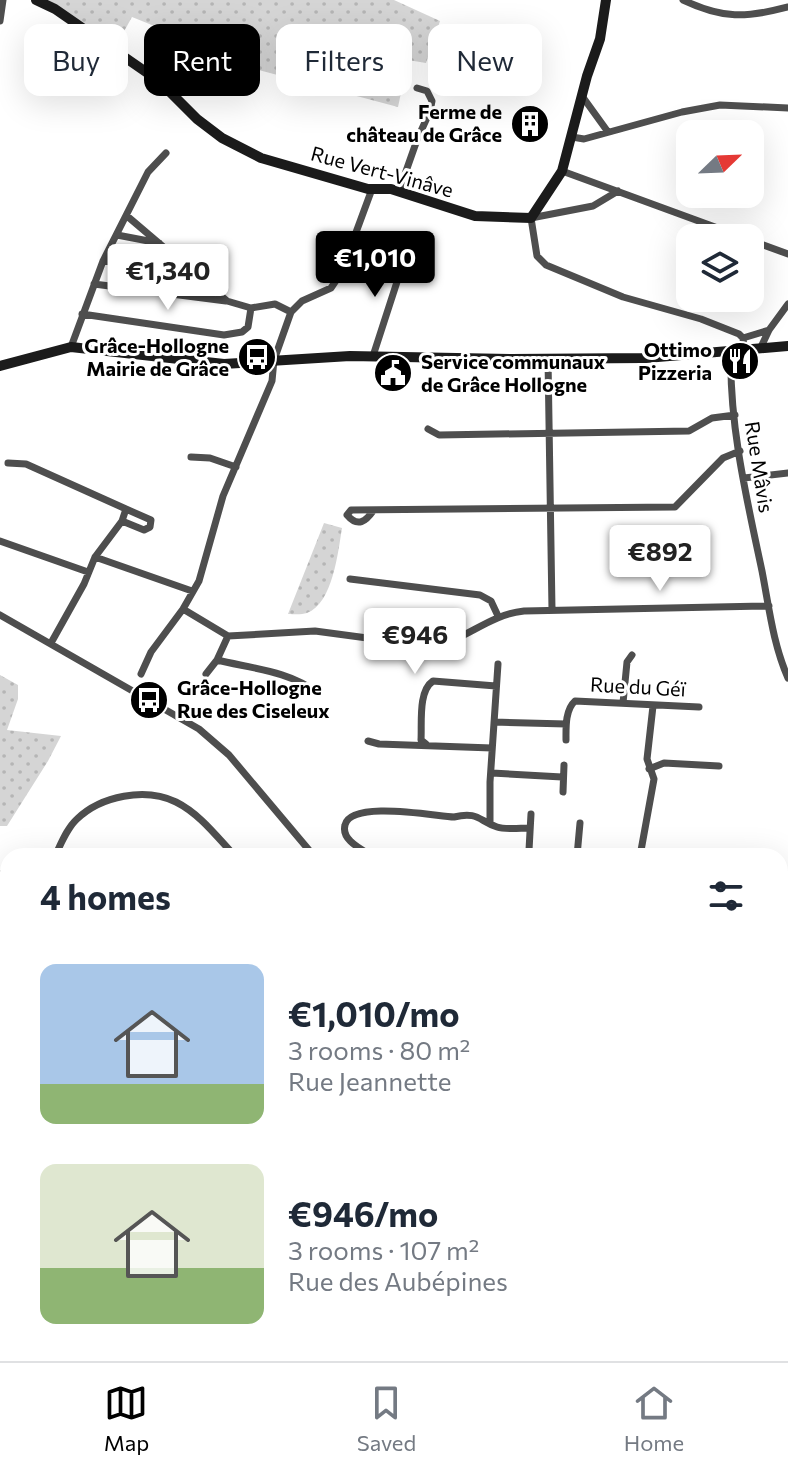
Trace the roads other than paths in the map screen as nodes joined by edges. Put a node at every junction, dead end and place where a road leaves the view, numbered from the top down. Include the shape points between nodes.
1 (3, 0) edge
2 (36, 0) edge
3 (606, 0) edge
4 (683, 0) edge
5 (788, 7) edge
6 (0, 21) edge
7 (417, 88) dead end
8 (582, 96) junction
9 (788, 108) edge
10 (608, 132) junction
11 (572, 137) junction
12 (166, 153) dead end
13 (562, 171) junction
14 (372, 189) junction
15 (399, 191) junction
16 (618, 191) junction
17 (127, 216) junction
18 (531, 218) junction
19 (707, 224) edge
20 (117, 235) junction
21 (161, 244) junction
22 (764, 245) edge
23 (407, 251) dead end
24 (788, 254) edge
25 (103, 261) junction
26 (193, 272) junction
27 (94, 284) junction
28 (227, 301) junction
29 (788, 304) edge
30 (251, 308) junction
31 (291, 312) junction
32 (82, 314) junction
33 (769, 330) junction
34 (743, 344) junction
35 (788, 346) edge
36 (71, 347) junction
37 (761, 347) junction
38 (731, 352) junction
39 (373, 356) junction
40 (548, 359) junction
41 (274, 360) junction
42 (0, 366) edge
43 (735, 415) junction
44 (428, 429) dead end
45 (549, 434) junction
46 (740, 451) junction
47 (191, 457) dead end
48 (8, 463) dead end
49 (236, 467) junction
50 (787, 472) edge
51 (744, 478) junction
52 (126, 509) junction
53 (550, 509) junction
54 (373, 511) dead end
55 (122, 521) junction
56 (0, 541) edge
57 (95, 557) junction
58 (88, 572) junction
59 (350, 579) dead end
60 (192, 591) junction
61 (769, 606) junction
62 (183, 609) junction
63 (552, 610) junction
64 (0, 615) edge
65 (498, 616) junction
66 (228, 636) junction
67 (51, 643) junction
68 (632, 655) dead end
69 (217, 660) junction
70 (498, 664) dead end
71 (141, 674) dead end
72 (206, 674) dead end
73 (788, 678) edge
74 (496, 686) junction
75 (317, 693) dead end
76 (623, 703) junction
77 (653, 706) junction
78 (699, 707) dead end
79 (494, 722) junction
80 (566, 724) junction
81 (566, 740) dead end
82 (368, 741) dead end
83 (426, 744) junction
84 (492, 748) junction
85 (564, 765) dead end
86 (719, 766) dead end
87 (649, 769) junction
88 (492, 773) junction
89 (562, 777) junction
90 (563, 792) dead end
91 (531, 814) dead end
92 (490, 821) junction
93 (580, 823) dead end
94 (530, 828) junction
95 (59, 848) edge
96 (227, 848) edge
97 (307, 848) edge
98 (360, 848) edge
99 (529, 848) edge
100 (578, 848) edge
101 (641, 848) edge

1 - 6 street
2 - 14 street, Rue Vert-Vinâve via 159,81 222,138 261,158
3 - 8 street
4 - 5 street via 740,17
7 - 15 street via 427,91 432,101
8 - 10 street
8 - 11 street
9 - 10 street via 720,105
10 - 11 street
11 - 13 street
12 - 17 street via 148,172
13 - 16 street
13 - 18 street
14 - 15 street, Rue Vert-Vinâve
14 - 31 street via 341,273 331,288
15 - 18 street, Rue Vert-Vinâve via 475,216
16 - 18 street via 593,206
16 - 19 street
17 - 20 street
17 - 21 street
18 - 34 street via 537,256 546,265 623,297 739,334
20 - 21 street
20 - 25 street
21 - 26 street
22 - 24 street
23 - 39 street
25 - 26 street
25 - 27 street
26 - 28 street
27 - 28 street
27 - 32 street
28 - 30 street
29 - 33 street
30 - 31 street via 275,304
30 - 32 street via 248,327 224,335
31 - 41 street
32 - 36 street
33 - 34 street
33 - 37 street
34 - 37 street
34 - 38 street
35 - 37 street
36 - 41 street via 224,364
36 - 42 street
38 - 40 street
38 - 43 street, Rue Mâvis
39 - 40 street
39 - 41 street
40 - 45 street
41 - 49 street via 272,381
43 - 45 street via 712,418 689,431
43 - 46 street, Rue Mâvis
44 - 45 street via 439,435
45 - 53 street
46 - 51 street, Rue Mâvis
46 - 53 street via 723,458 675,507
47 - 49 street
48 - 52 street via 26,464
49 - 60 street
50 - 51 street
51 - 61 street, Rue Mâvis
52 - 55 street
52 - 55 street via 151,520 150,527 144,530
53 - 54 street
53 - 63 street
55 - 57 street
56 - 58 street
57 - 58 street
57 - 60 street
58 - 67 street
59 - 65 street via 480,595 491,601
60 - 62 street
61 - 63 street
61 - 73 street, Rue Mâvis
62 - 66 street
62 - 71 street
63 - 65 street
64 - 67 street
65 - 66 street via 443,646 315,631
66 - 69 street
67 - 97 street via 199,729 229,755
68 - 76 street
69 - 72 street
69 - 75 street via 282,675
70 - 74 street
74 - 79 street
74 - 83 street via 433,681 427,685 421,740
76 - 77 street, Rue du Géï
76 - 80 street, Rue du Géï via 575,701
77 - 78 street, Rue du Géï
77 - 87 street
79 - 80 street
79 - 84 street
80 - 81 street
82 - 83 street
83 - 84 street
84 - 88 street
85 - 89 street
86 - 87 street via 664,763
87 - 101 street via 654,779
88 - 89 street
88 - 92 street
89 - 90 street
91 - 94 street
92 - 94 street via 498,827
92 - 98 street via 464,814 390,810 352,815 344,830
93 - 100 street
94 - 99 street
95 - 96 street via 75,820 102,801 138,794 174,801

